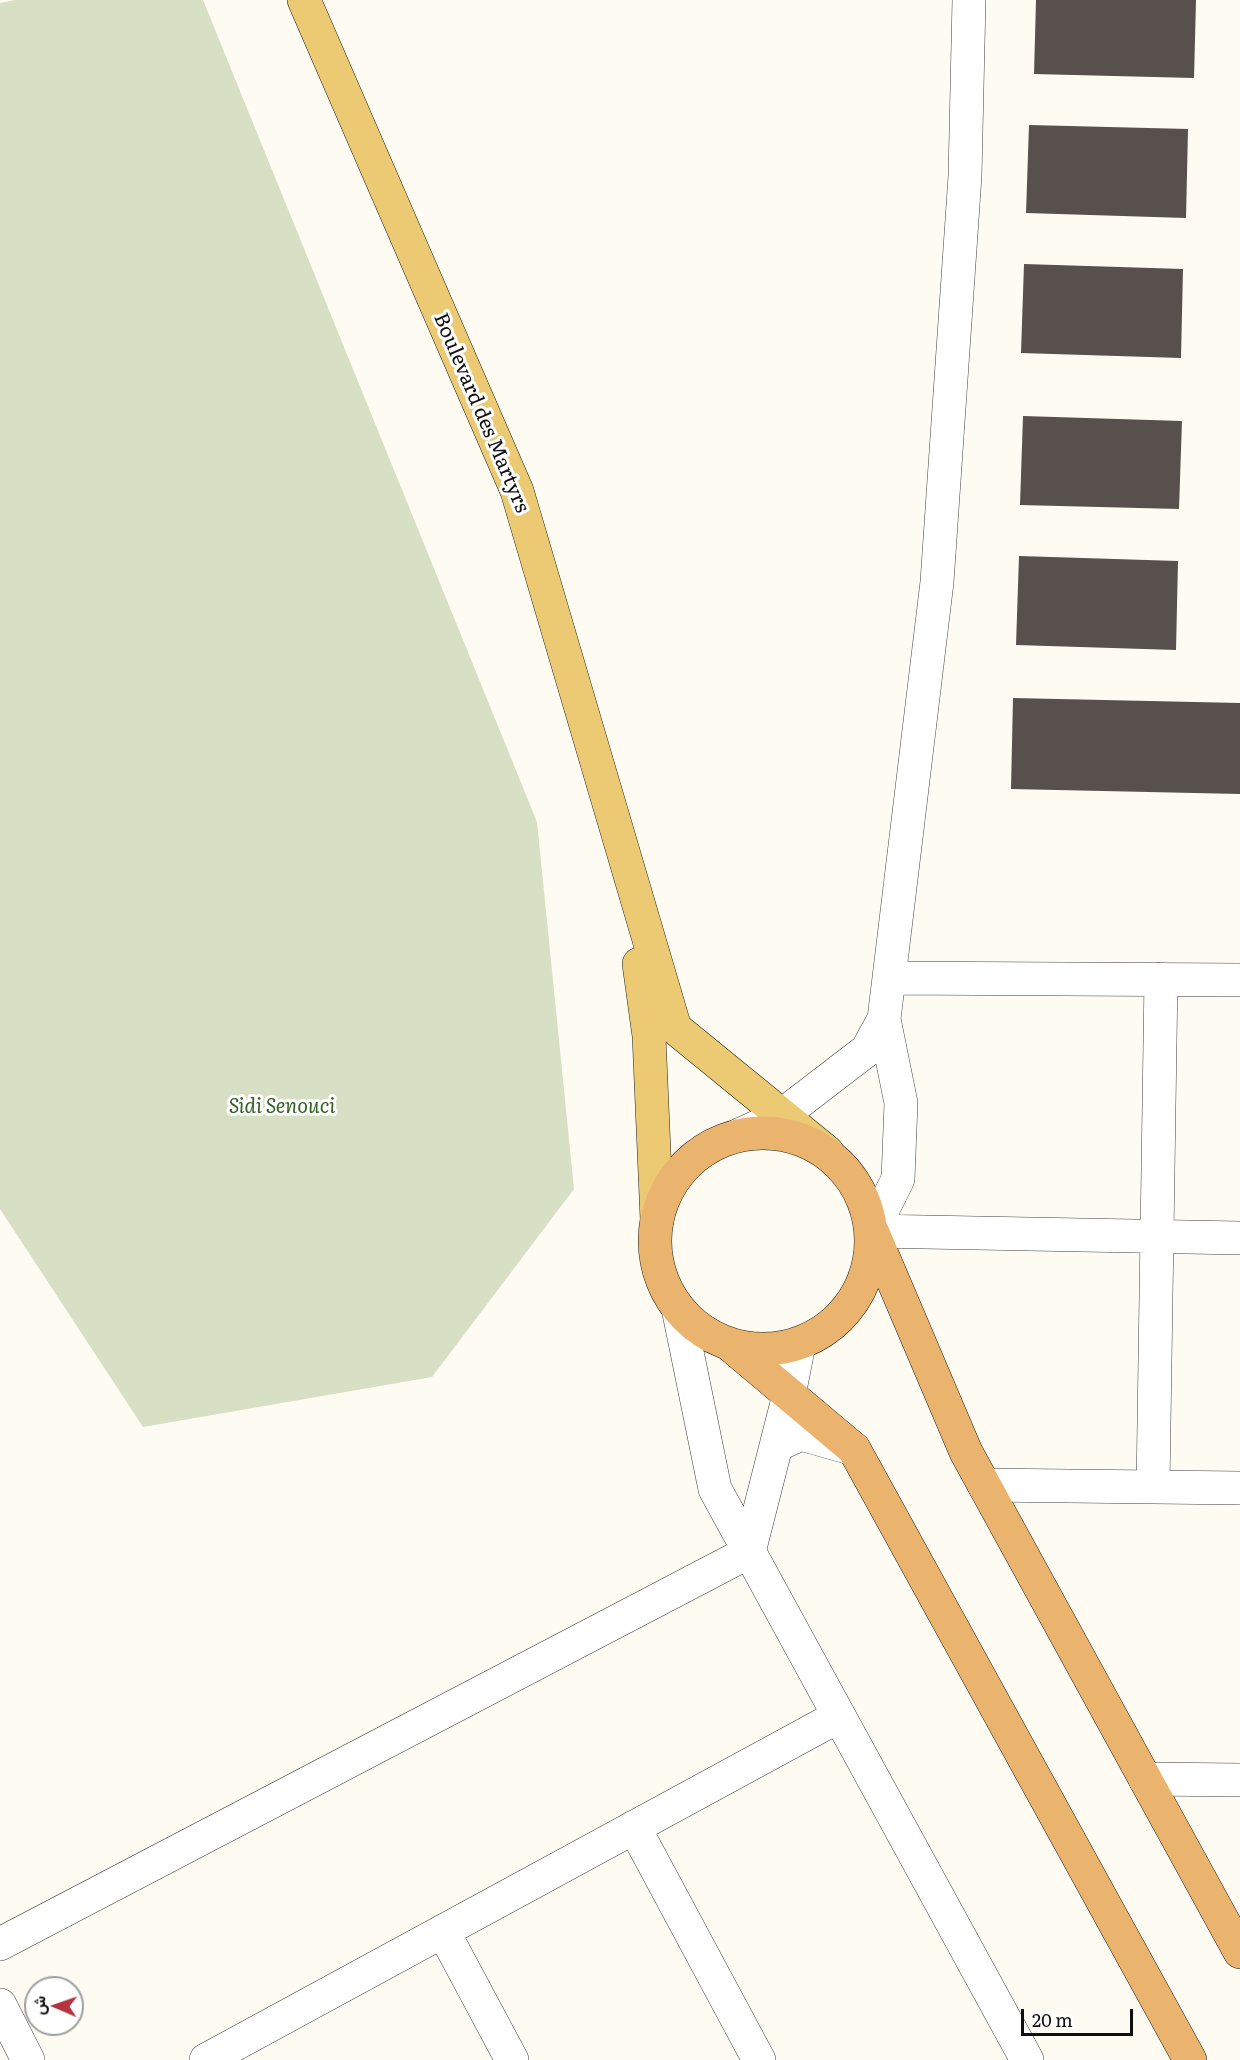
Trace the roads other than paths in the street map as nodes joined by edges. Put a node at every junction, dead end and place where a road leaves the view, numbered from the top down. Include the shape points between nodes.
1 (303, 0) edge
2 (969, 0) edge
3 (620, 841) junction
4 (889, 978) junction
5 (1161, 979) junction
6 (1240, 980) edge
7 (884, 1019) junction
8 (782, 1116) junction
9 (738, 1134) junction
10 (827, 1152) junction
11 (657, 1220) junction
12 (872, 1231) junction
13 (1158, 1236) junction
14 (1240, 1238) edge
15 (678, 1308) junction
16 (729, 1344) junction
17 (799, 1344) junction
18 (789, 1395) junction
19 (777, 1445) junction
20 (854, 1449) junction
21 (984, 1485) junction
22 (1153, 1487) junction
23 (1240, 1488) edge
24 (749, 1552) junction
25 (839, 1716) junction
26 (1145, 1779) junction
27 (1240, 1780) edge
28 (634, 1827) junction
29 (443, 1931) junction
30 (0, 1944) edge
31 (1240, 1952) edge
32 (0, 2005) edge
33 (253, 2049) edge
34 (28, 2060) edge
35 (206, 2060) edge
36 (512, 2060) edge
37 (759, 2060) edge
38 (1028, 2060) edge
39 (1190, 2060) edge

1 - 3 main road, Boulevard des Martyrs via 517,491
2 - 4 street via 965,176 938,582
3 - 8 main road via 675,1028
3 - 11 main road via 649,1036
4 - 5 street
4 - 7 street
5 - 6 street
5 - 13 street
7 - 8 street via 867,1050
7 - 12 street via 901,1102 898,1179
8 - 9 street
8 - 10 main road
9 - 10 highway via 769,1131 799,1138
9 - 11 highway via 710,1146 685,1165 667,1191
10 - 12 highway via 850,1174 865,1201
11 - 15 highway via 656,1251 663,1281
12 - 13 street
12 - 17 highway via 869,1267 855,1300 831,1326
12 - 21 highway via 966,1452
13 - 14 street
13 - 22 street
15 - 16 highway via 701,1330
15 - 24 street via 715,1489
16 - 17 highway via 764,1350
16 - 18 highway
17 - 18 street
18 - 19 street
18 - 20 highway
19 - 20 street via 801,1434
19 - 24 street
20 - 39 highway
21 - 22 street
21 - 26 highway
22 - 23 street
24 - 25 street
24 - 30 street
25 - 28 street
25 - 38 street
26 - 27 street
26 - 31 highway
28 - 29 street
28 - 37 street
29 - 33 street
29 - 36 street
32 - 34 street
33 - 35 street

